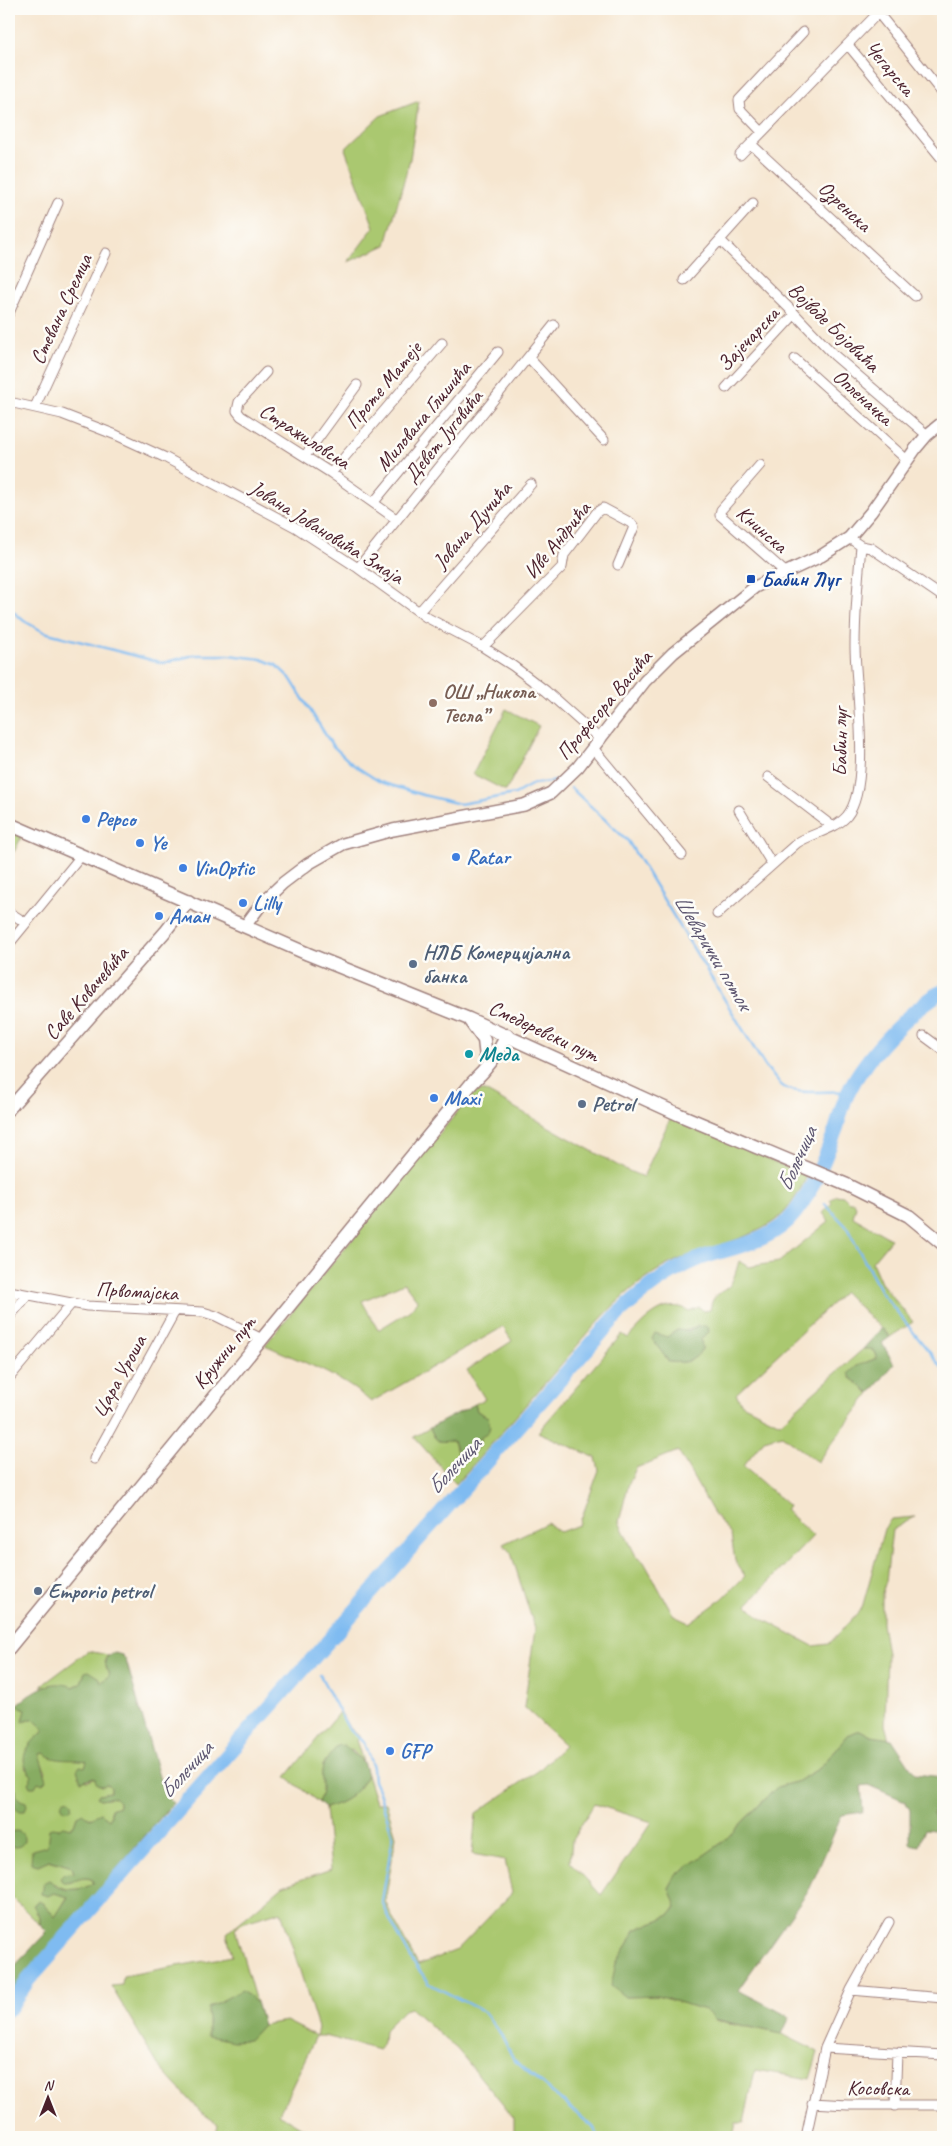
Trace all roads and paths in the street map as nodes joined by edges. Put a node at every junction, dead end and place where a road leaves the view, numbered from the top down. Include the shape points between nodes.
1 (876, 11) edge
2 (803, 32) dead end
3 (848, 45) junction
4 (943, 94) edge
5 (762, 132) junction
6 (751, 144) junction
7 (740, 155) dead end
8 (943, 160) edge
9 (58, 202) dead end
10 (753, 203) dead end
11 (720, 240) junction
12 (106, 253) dead end
13 (684, 280) dead end
14 (915, 296) dead end
15 (9, 313) edge
16 (796, 314) junction
17 (554, 326) dead end
18 (442, 342) dead end
19 (498, 352) dead end
20 (529, 358) junction
21 (795, 359) dead end
22 (266, 372) dead end
23 (356, 385) dead end
24 (726, 388) dead end
25 (9, 402) edge
26 (35, 407) junction
27 (943, 422) edge
28 (927, 435) junction
29 (604, 440) dead end
30 (305, 456) junction
31 (908, 460) junction
32 (760, 465) dead end
33 (331, 473) junction
34 (531, 484) dead end
35 (374, 502) junction
36 (396, 520) junction
37 (850, 538) junction
38 (861, 546) junction
39 (618, 565) dead end
40 (358, 568) junction
41 (785, 572) junction
42 (943, 597) edge
43 (419, 612) junction
44 (482, 647) junction
45 (598, 744) junction
46 (768, 777) dead end
47 (739, 810) dead end
48 (9, 824) edge
49 (832, 826) junction
50 (682, 855) dead end
51 (81, 856) junction
52 (772, 864) junction
53 (190, 901) junction
54 (9, 912) edge
55 (717, 914) dead end
56 (26, 923) junction
57 (245, 926) junction
58 (9, 944) edge
59 (468, 1018) junction
60 (503, 1034) junction
61 (924, 1036) dead end
62 (527, 1044) junction
63 (943, 1050) edge
64 (491, 1057) junction
65 (9, 1109) edge
66 (943, 1244) edge
67 (9, 1291) edge
68 (27, 1296) junction
69 (70, 1304) junction
70 (175, 1311) junction
71 (9, 1317) edge
72 (260, 1338) junction
73 (9, 1378) edge
74 (94, 1459) dead end
75 (9, 1648) edge
76 (889, 1922) dead end
77 (851, 1990) junction
78 (943, 1998) edge
79 (825, 2048) junction
80 (897, 2053) junction
81 (943, 2055) edge
82 (812, 2103) junction
83 (943, 2105) edge
84 (895, 2106) junction
85 (806, 2137) edge

1 - 3 street
1 - 4 street
2 - 5 street via 739,100 740,109
3 - 5 street
3 - 8 street, Чегарска
5 - 6 street
6 - 7 street
6 - 14 street, Озренска
9 - 15 street
10 - 11 street
11 - 13 street
11 - 16 street, Војводе Бојовића
12 - 26 street, Стевана Сремца
16 - 24 street, Зајечарска
16 - 28 street, Војводе Бојовића via 834,355
17 - 20 street, Девет Југовића
18 - 33 street, Проте Матеје
19 - 35 street, Милована Глишића
20 - 29 street
20 - 36 street, Девет Југовића
21 - 31 street, Опленачка
22 - 30 street, Стражиловска via 239,402 237,412
23 - 30 street
25 - 26 street, Јована Јовановића Змаја
26 - 40 street, Јована Јовановића Змаја via 68,416 154,452 296,528
27 - 28 street, Професора Васића
28 - 31 street, Професора Васића
30 - 33 street, Стражиловска
31 - 37 street, Професора Васића
32 - 41 street, Книнска via 720,515
33 - 35 street, Стражиловска
34 - 43 street, Јована Дучића
35 - 36 street, Стражиловска
36 - 40 street, Девет Југовића
37 - 38 street
37 - 41 street, Професора Васића via 821,556
38 - 42 street via 871,548
38 - 49 street, Бабин луг via 855,620 860,774 848,815
39 - 44 street, Иве Андрића via 634,528 631,523 603,508 564,555 562,568
40 - 43 street, Јована Јовановића Змаја
41 - 45 street, Професора Васића via 742,596 673,654 645,681
43 - 44 street, Јована Јовановића Змаја
44 - 45 street, Јована Јовановића Змаја via 546,691
45 - 50 street, Јована Јовановића Змаја
45 - 57 street, Професора Васића via 556,789 533,802 393,830 326,852 283,883
46 - 49 street
47 - 52 street
48 - 51 main road, Смедеревски пут
49 - 52 street, Бабин луг via 805,837
51 - 53 main road, Смедеревски пут
51 - 56 street
52 - 55 street, Бабин луг
53 - 57 main road, Смедеревски пут
53 - 65 street, Саве Ковачевића
54 - 56 street
56 - 58 street
57 - 59 main road, Смедеревски пут
59 - 60 main road, Смедеревски пут
59 - 64 main road via 484,1040
60 - 62 main road, Смедеревски пут
60 - 64 main road, Кружни пут
61 - 63 street
62 - 64 main road via 510,1046
62 - 66 main road, Смедеревски пут via 892,1206 922,1225
64 - 72 main road, Кружни пут via 483,1073
67 - 68 street, Првомајска
68 - 69 street, Првомајска
68 - 71 street
69 - 70 street, Првомајска
69 - 73 street
70 - 72 street, Првомајска via 216,1316
70 - 74 street, Цара Уроша
72 - 75 main road, Кружни пут
76 - 77 street
77 - 78 street
77 - 79 street
79 - 80 street
79 - 82 street
80 - 81 street
80 - 84 street
82 - 84 street, Косовска
82 - 85 street
83 - 84 street, Косовска

